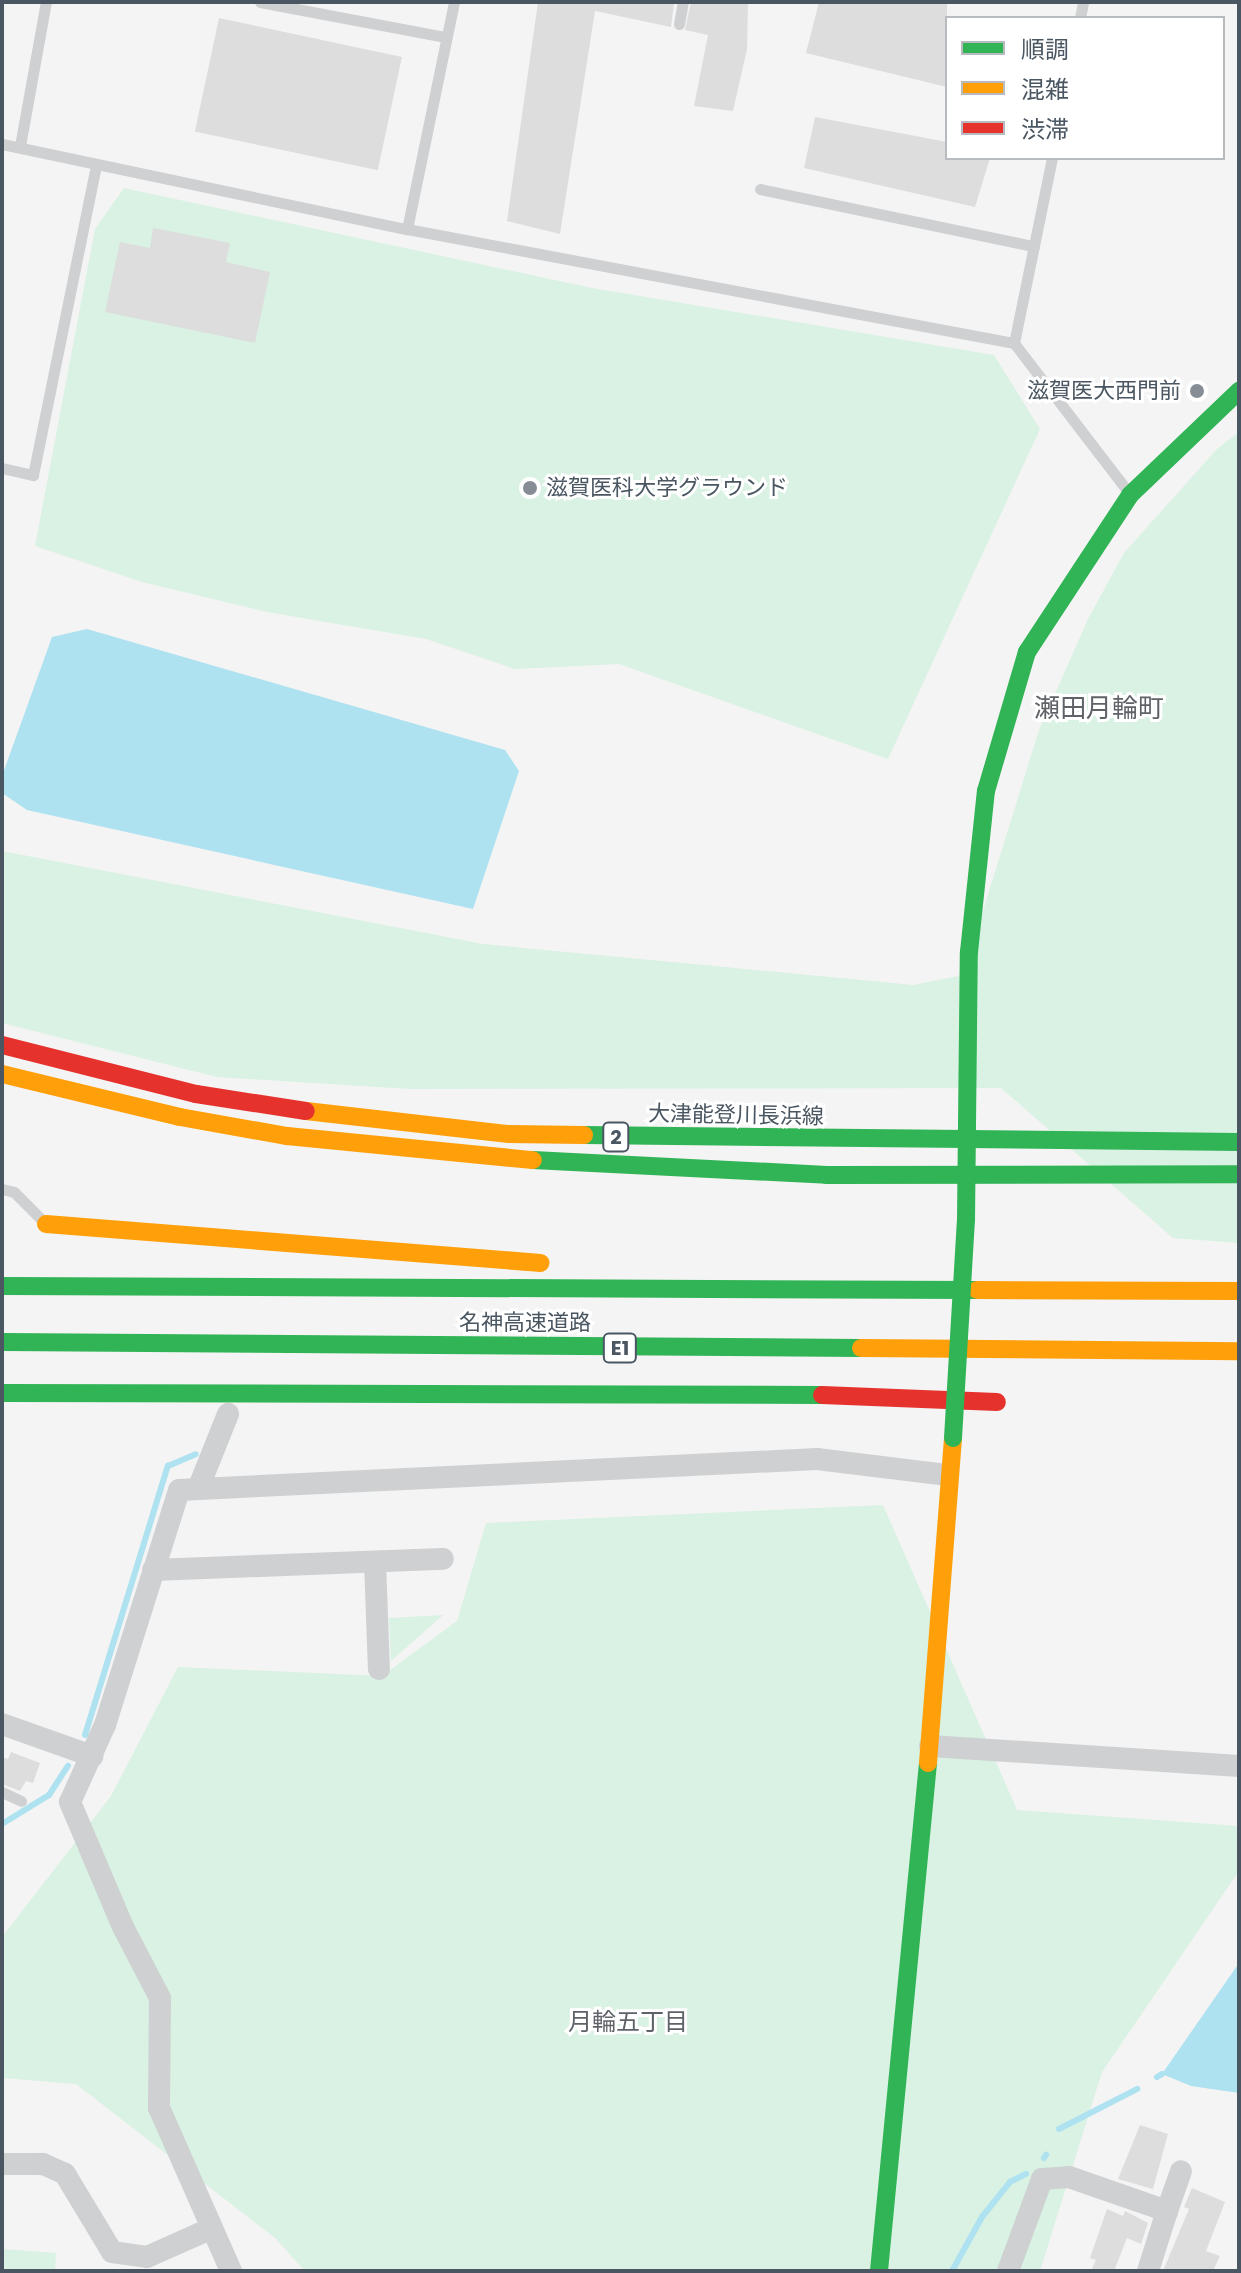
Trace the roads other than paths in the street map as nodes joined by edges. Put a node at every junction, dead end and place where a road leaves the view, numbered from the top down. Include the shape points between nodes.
1 (46, 2) edge
2 (260, 2) edge
3 (454, 2) edge
4 (683, 2) edge
5 (679, 24) dead end
6 (446, 37) junction
7 (2, 144) edge
8 (20, 146) junction
9 (1052, 160) edge
10 (96, 164) junction
11 (760, 189) dead end
12 (407, 229) junction
13 (1034, 246) junction
14 (1014, 343) junction
15 (1239, 391) edge
16 (2, 468) edge
17 (1130, 495) junction
18 (2, 1045) edge
19 (2, 1074) edge
20 (967, 1142) junction
21 (1239, 1142) edge
22 (968, 1173) junction
23 (1239, 1174) edge
24 (2, 1189) edge
25 (46, 1224) joint
26 (554, 1264) dead end
27 (601, 1268) dead end
28 (2, 1286) edge
29 (811, 1287) junction
30 (1239, 1291) edge
31 (2, 1342) edge
32 (1239, 1351) edge
33 (2, 1393) edge
34 (997, 1402) dead end
35 (228, 1414) dead end
36 (948, 1475) junction
37 (198, 1489) junction
38 (443, 1559) dead end
39 (375, 1562) junction
40 (153, 1570) junction
41 (379, 1669) dead end
42 (2, 1724) edge
43 (930, 1746) junction
44 (92, 1756) junction
45 (1239, 1766) edge
46 (2, 1792) edge
47 (21, 1801) dead end
48 (2, 2164) edge
49 (1181, 2171) dead end
50 (1167, 2211) junction
51 (212, 2228) junction
52 (228, 2269) edge
53 (879, 2271) edge
54 (1008, 2271) edge
55 (1148, 2271) edge

1 - 8 lane
2 - 6 lane
3 - 6 lane
4 - 5 lane
6 - 12 lane
7 - 8 lane
8 - 10 lane
9 - 13 lane
10 - 12 lane
10 - 16 lane via 33,475
11 - 13 lane
12 - 14 lane
13 - 14 lane
14 - 17 lane
15 - 17 main road
17 - 20 main road via 1059,594 1027,652 986,791 969,952
18 - 20 main road, 大津能登川長浜線 / 2 via 196,1094 382,1123 509,1134
19 - 22 main road, 2 via 180,1117 383,1148 827,1175
20 - 21 main road, 大津能登川長浜線 / 2
20 - 22 main road
22 - 23 main road, 2
22 - 36 main road, bridge
24 - 25 lane via 14,1192
25 - 26 main road
27 - 29 main road
28 - 29 main road, 名神高速道路
29 - 30 main road, 名神高速道路
31 - 32 main road, 名神高速道路 / E1
33 - 34 main road via 908,1395
35 - 37 street
36 - 37 street via 817,1459
36 - 43 main road
37 - 40 street via 179,1490
38 - 39 street
39 - 40 street
39 - 41 street
40 - 44 street
42 - 44 street
43 - 45 street
43 - 53 main road
44 - 51 street via 70,1802 160,1998 159,2108
46 - 47 lane
48 - 51 street via 43,2164 65,2174 112,2252 147,2257
49 - 50 street
50 - 54 street via 1069,2177 1042,2179
50 - 55 street
51 - 52 street

